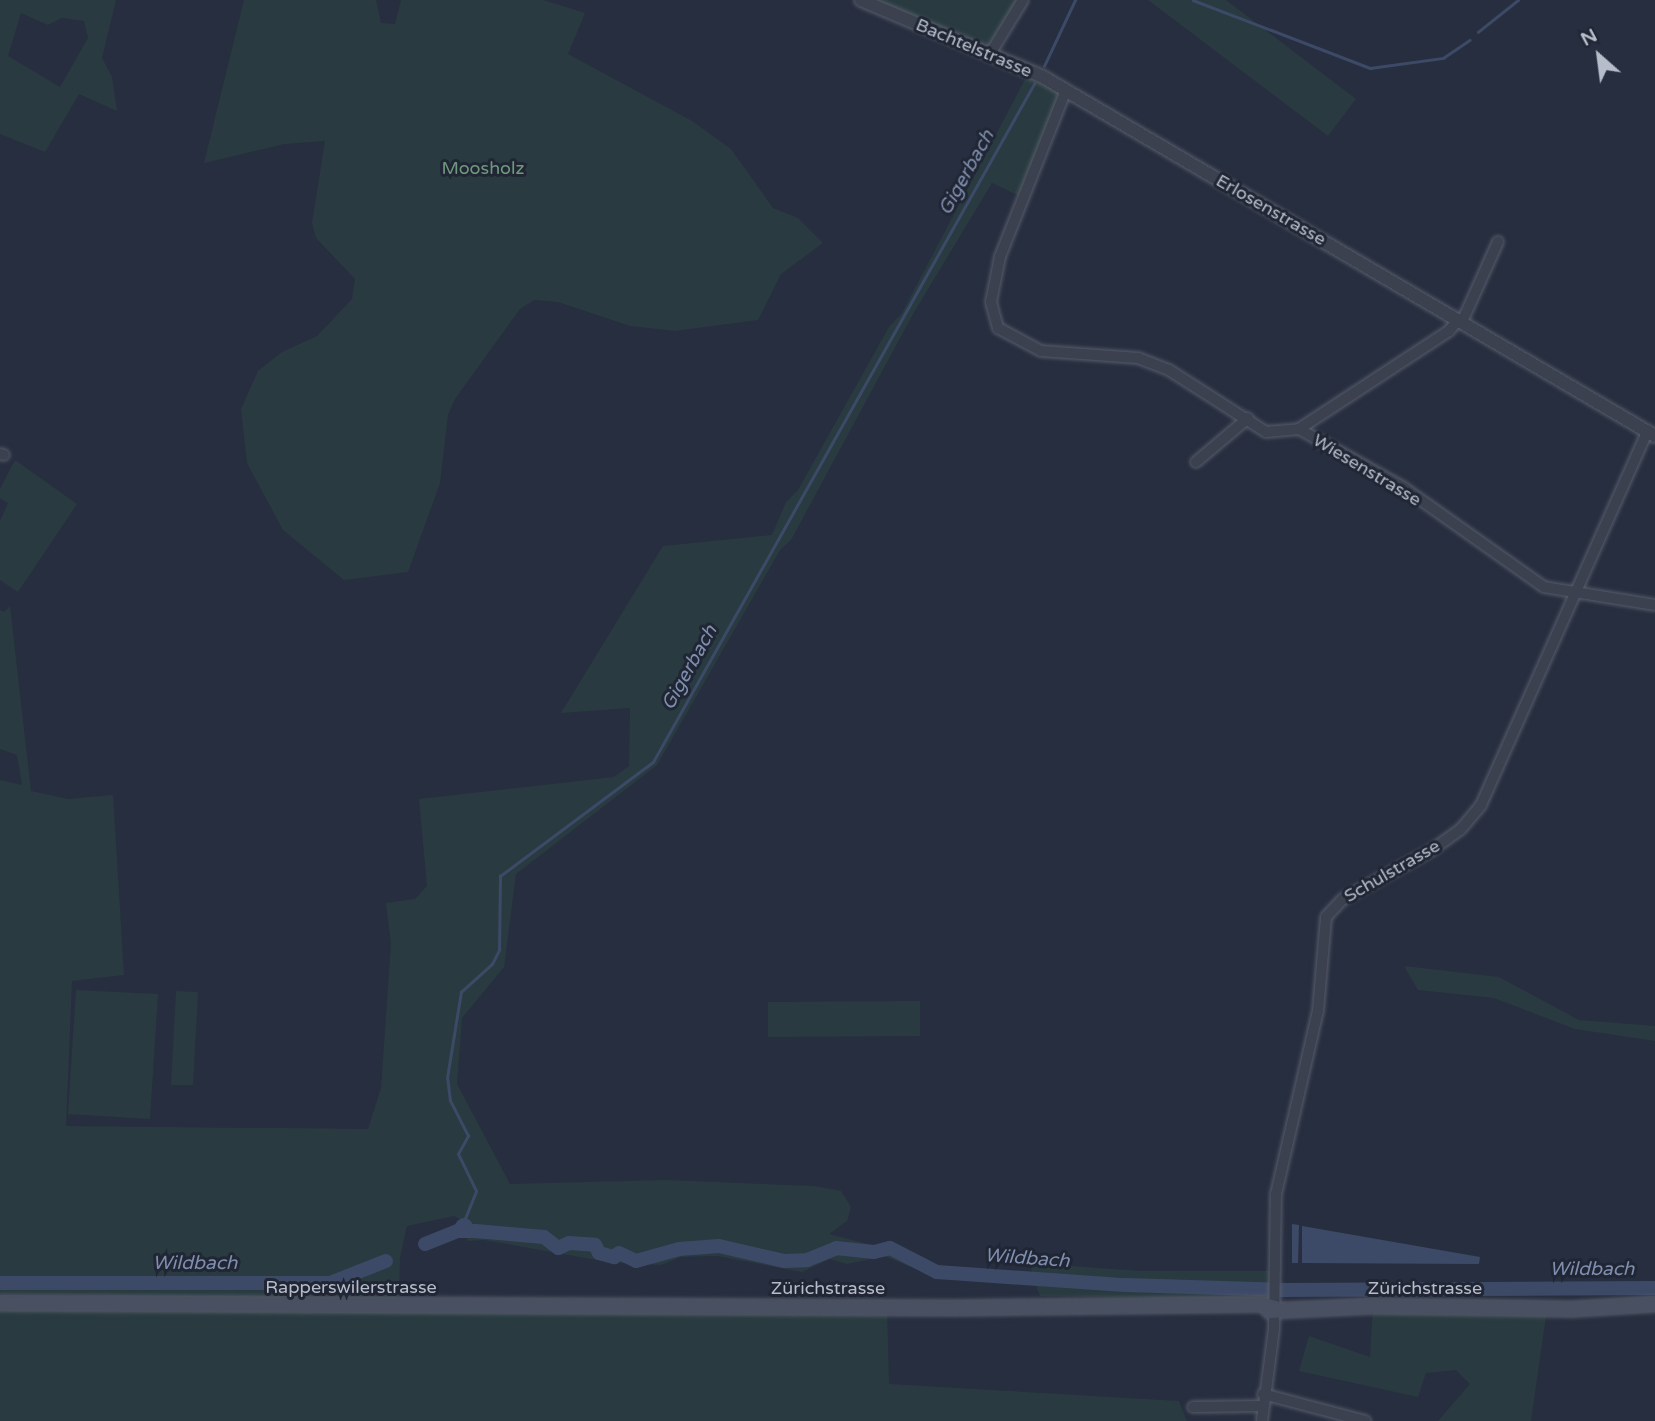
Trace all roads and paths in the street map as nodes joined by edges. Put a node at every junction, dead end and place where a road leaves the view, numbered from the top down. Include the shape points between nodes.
1 (860, 0) edge
2 (1023, 0) edge
3 (990, 54) junction
4 (1066, 90) junction
5 (1085, 102) joint
6 (1498, 242) dead end
7 (1460, 321) junction
8 (1248, 418) junction
9 (1300, 429) junction
10 (1651, 434) edge
11 (1195, 462) dead end
12 (1578, 590) junction
13 (1655, 605) edge
14 (1275, 1296) junction
15 (0, 1303) edge
16 (1655, 1304) edge
17 (577, 1306) joint
18 (1575, 1309) junction
19 (1655, 1312) edge
20 (1264, 1394) junction
21 (1261, 1406) junction
22 (1193, 1407) dead end
23 (1262, 1421) edge
24 (1365, 1421) edge

1 - 3 street, Bachtelstrasse
2 - 3 street
3 - 4 street, Bachtelstrasse
4 - 5 street, Bachtelstrasse
4 - 8 street, Wiesenstrasse via 1000,257 992,317 1007,334 1041,351 1148,361
5 - 7 street, Erlosenstrasse
6 - 7 street
7 - 9 street
7 - 10 street, Erlosenstrasse
8 - 9 street, Wiesenstrasse via 1266,432
8 - 11 street
9 - 12 street, Wiesenstrasse via 1404,488 1544,587
10 - 12 street, Schulstrasse
12 - 13 street, Wiesenstrasse
12 - 14 street, Schulstrasse via 1481,805 1461,829 1432,850 1342,899 1326,917 1318,1011 1276,1194
14 - 17 main road, Zürichstrasse via 1260,1313
14 - 18 main road, Zürichstrasse
14 - 20 street, Schulstrasse
15 - 17 main road, Rapperswilerstrasse
16 - 18 main road, Zürichstrasse
18 - 19 main road, Zürichstrasse
20 - 21 street, Schulstrasse
20 - 24 street
21 - 22 street
21 - 23 street, Schulstrasse

